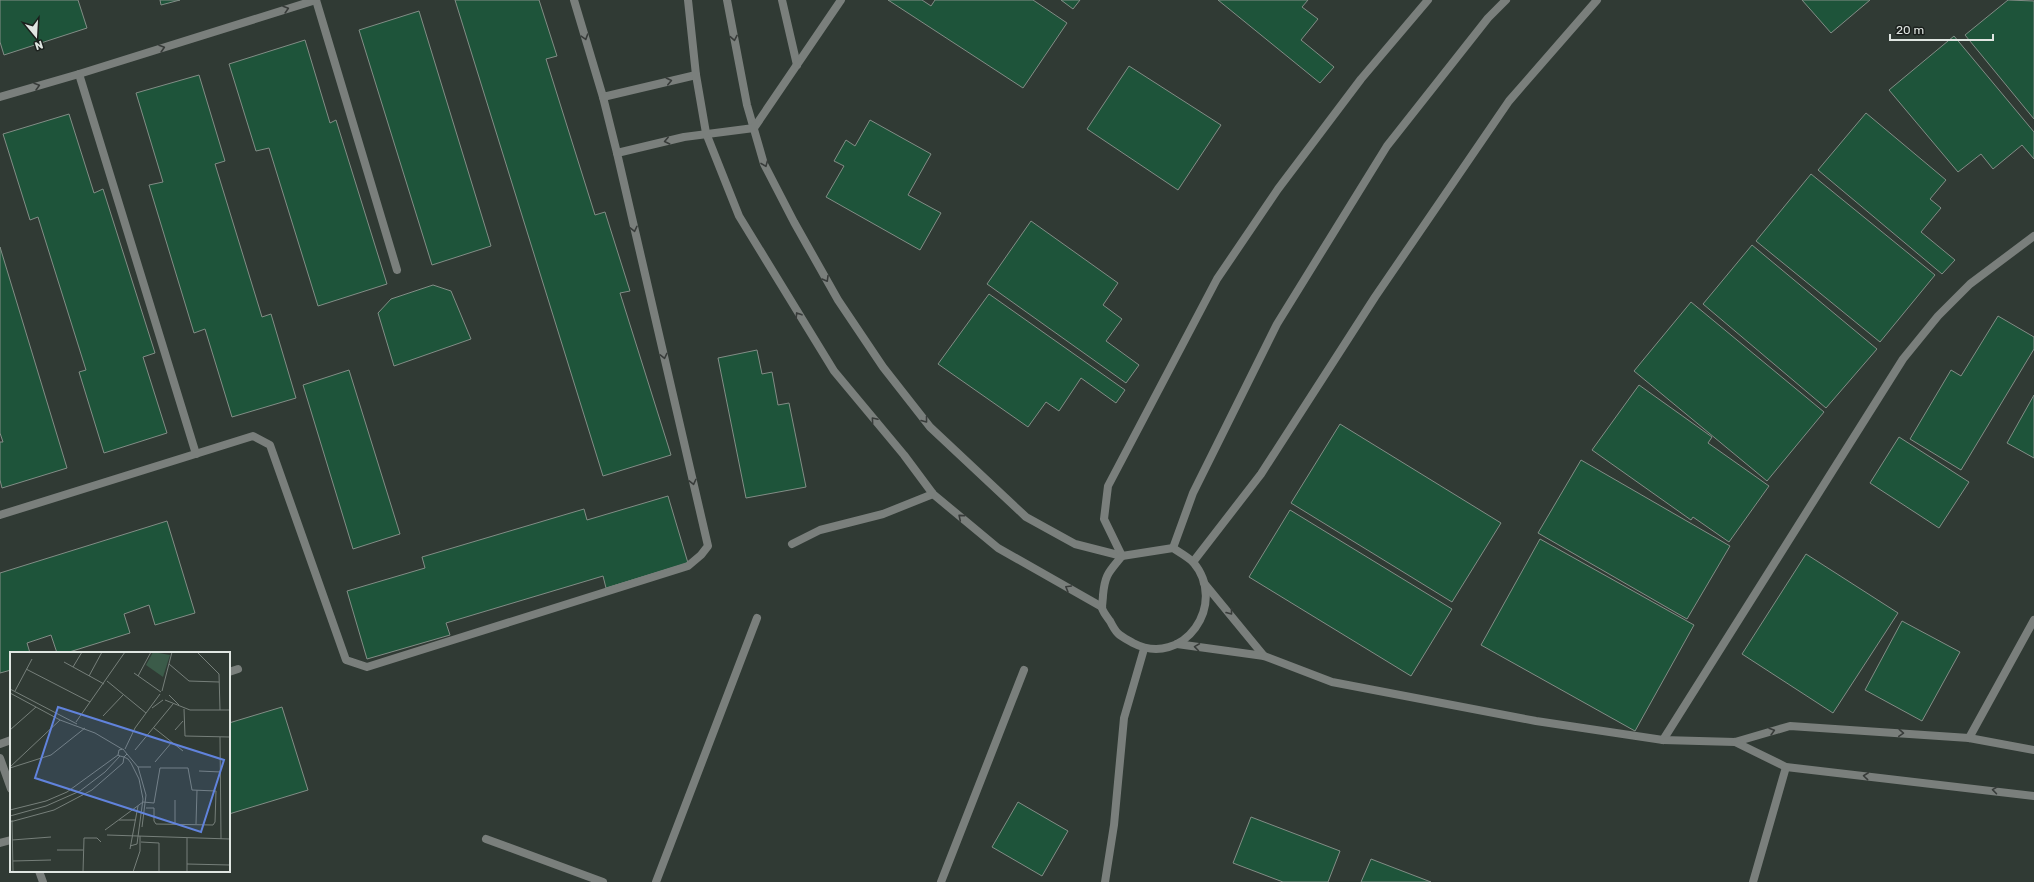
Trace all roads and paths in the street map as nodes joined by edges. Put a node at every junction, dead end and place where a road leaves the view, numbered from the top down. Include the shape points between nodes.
1 (316, 0) edge
2 (574, 0) edge
3 (688, 0) edge
4 (727, 0) edge
5 (782, 0) edge
6 (841, 0) edge
7 (1428, 0) edge
8 (1506, 0) edge
9 (1597, 0) edge
10 (797, 65) junction
11 (79, 74) junction
12 (696, 75) junction
13 (0, 97) edge
14 (603, 97) junction
15 (754, 128) junction
16 (706, 133) junction
17 (617, 153) junction
18 (2034, 236) edge
19 (397, 270) dead end
20 (196, 454) junction
21 (934, 494) junction
22 (0, 515) edge
23 (792, 544) dead end
24 (1173, 548) junction
25 (1122, 556) junction
26 (1193, 562) junction
27 (1204, 583) junction
28 (1102, 607) junction
29 (757, 618) dead end
30 (2034, 620) edge
31 (1177, 644) junction
32 (1144, 649) junction
33 (1264, 656) junction
34 (238, 669) dead end
35 (1024, 670) dead end
36 (230, 672) edge
37 (1969, 738) junction
38 (10, 740) edge
39 (1663, 740) junction
40 (1735, 742) junction
41 (0, 744) edge
42 (2034, 750) edge
43 (0, 758) edge
44 (1786, 768) junction
45 (10, 786) edge
46 (2034, 796) edge
47 (10, 840) edge
48 (486, 840) dead end
49 (0, 843) edge
50 (39, 872) edge
51 (43, 882) edge
52 (603, 882) edge
53 (656, 882) edge
54 (941, 882) edge
55 (1105, 882) edge
56 (1753, 882) edge

11 -> 1 street
1 - 19 street
2 -> 14 street
3 - 12 street
4 -> 15 street via 747,105
5 - 10 street
6 - 10 street
7 - 25 street via 1361,79 1278,189 1217,279 1108,486 1104,519
8 - 24 street via 1488,18 1387,146 1277,324 1193,493
9 - 26 street via 1508,102 1374,297 1261,474
10 - 15 street
13 -> 11 street
11 - 20 street
14 -> 12 street
12 - 16 street
14 - 17 street
15 - 16 street
15 -> 25 street via 764,164 838,300 883,367 930,427 1026,517 1075,544
16 -> 17 street
21 -> 16 street via 830,364 739,216
17 -> 20 street via 708,546 701,556 688,566 367,667 346,660 270,444 253,436
18 - 39 street via 1970,284 1938,316 1903,359
20 - 22 street
21 - 23 street via 883,514 820,530
28 -> 21 street via 998,548
24 - 25 street
24 - 26 street
25 - 28 street via 1104,579
26 - 27 street
27 - 31 street via 1207,600 1202,618 1192,633
27 -> 33 street
28 - 32 street via 1117,634
29 - 53 street
30 - 37 street
31 - 32 street via 1161,649
33 -> 31 street
32 - 55 street via 1124,718 1114,825
33 - 39 street via 1332,682 1536,721
34 - 36 street
35 - 54 street
40 -> 37 street via 1790,726
37 - 42 street
38 - 41 street
39 - 40 street
40 - 44 street
43 - 45 street
46 -> 44 street
44 - 56 street
47 - 49 street
48 - 52 street
50 - 51 street

